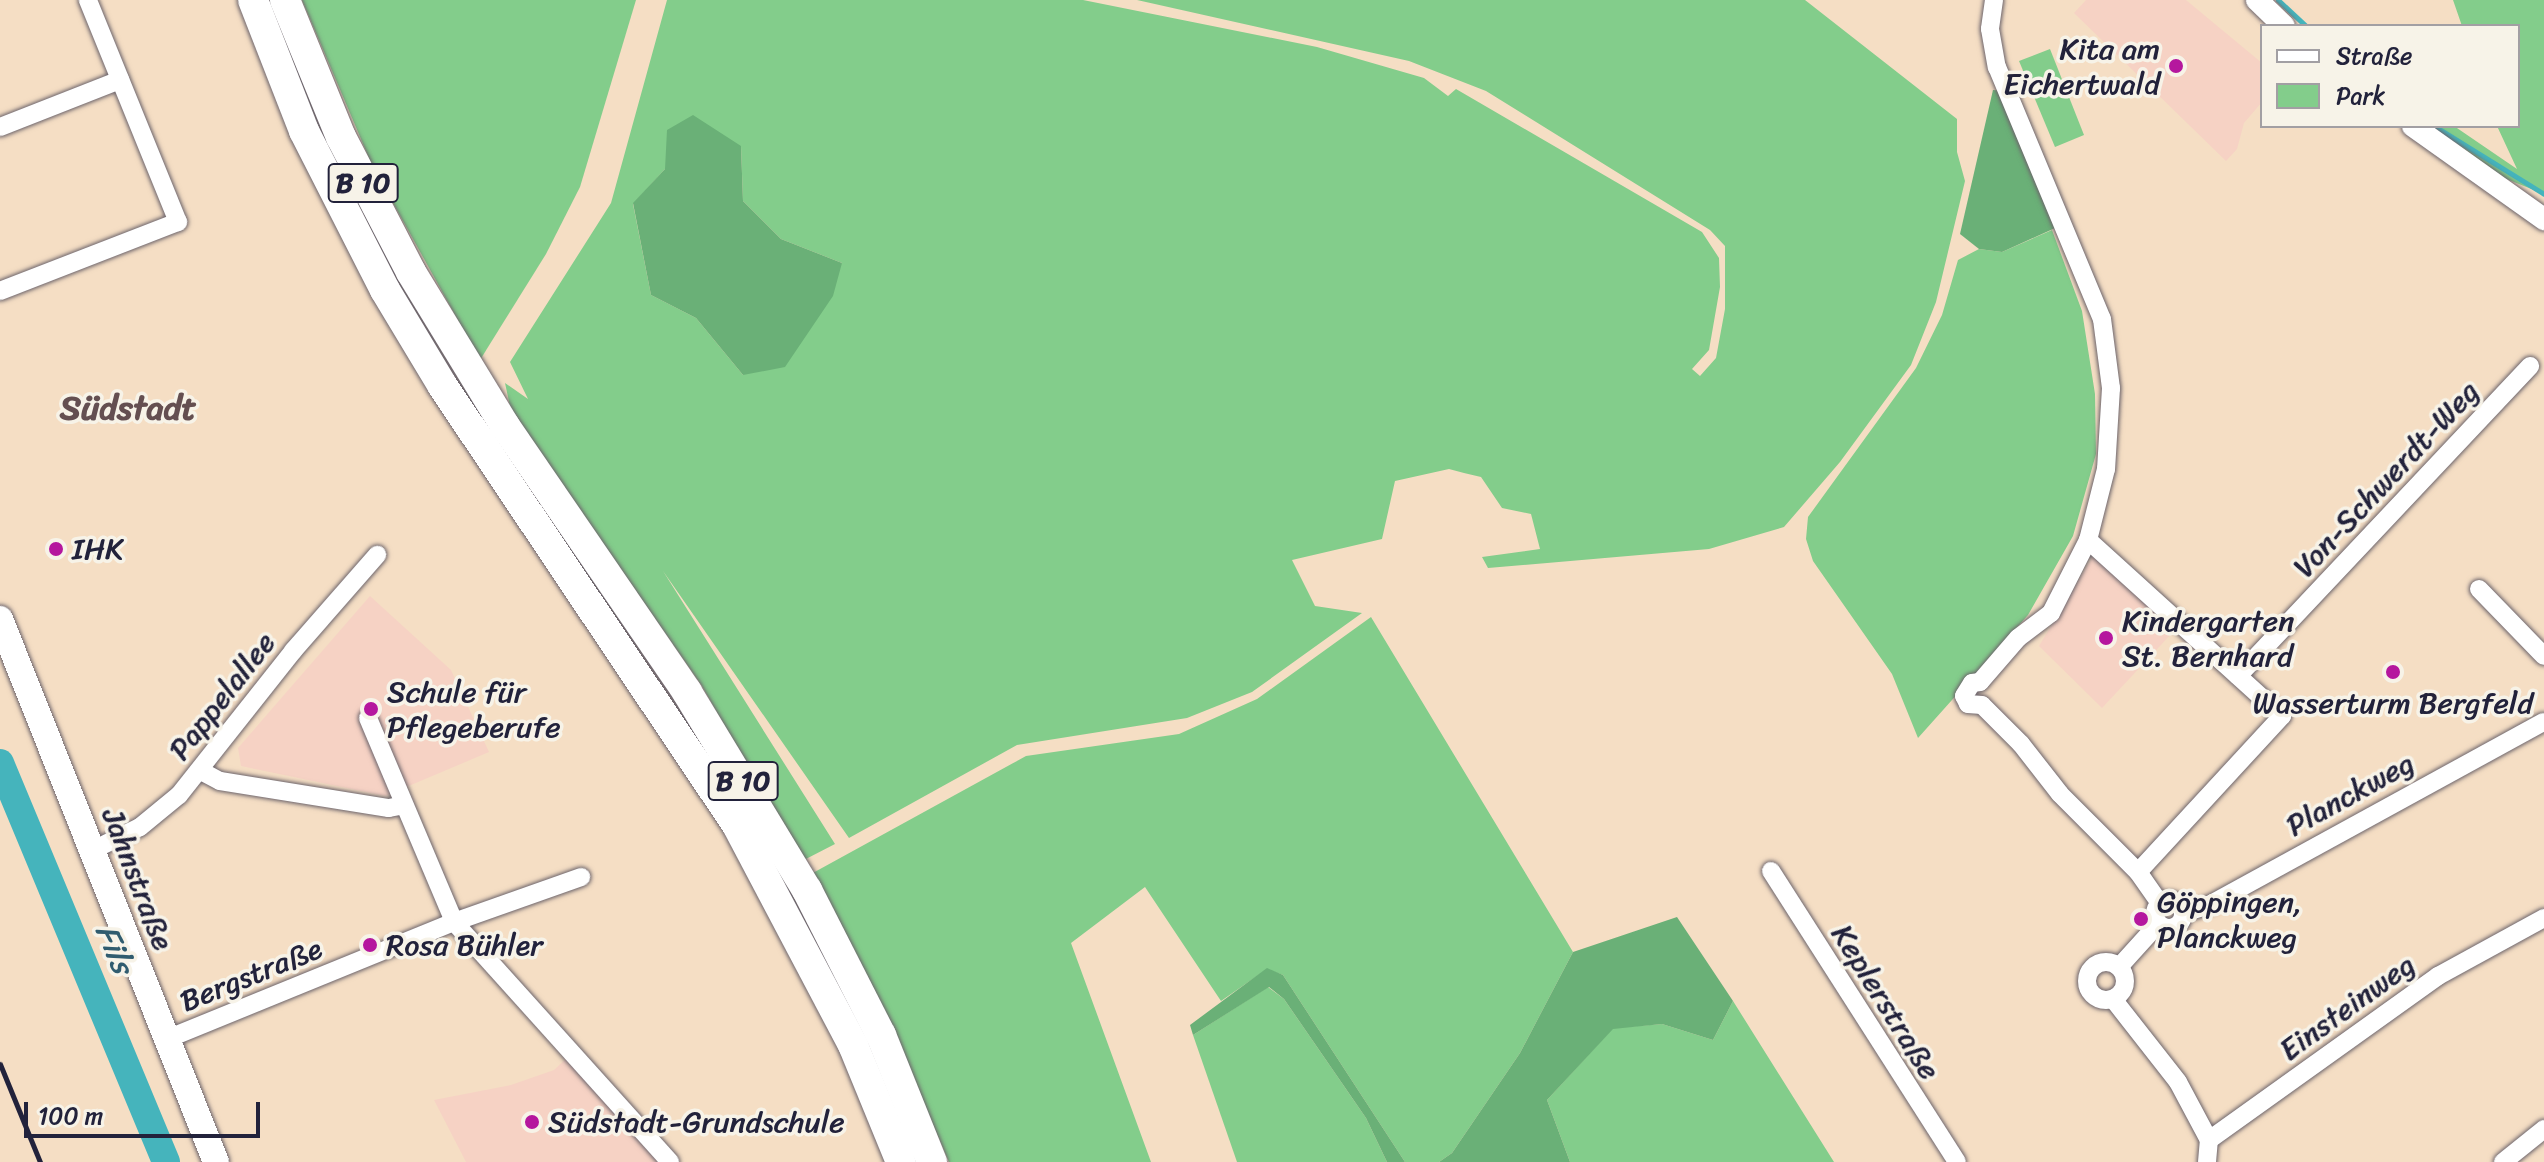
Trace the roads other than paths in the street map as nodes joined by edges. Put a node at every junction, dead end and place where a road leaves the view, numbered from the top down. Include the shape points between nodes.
1 (88, 0) edge
2 (253, 0) edge
3 (285, 0) edge
4 (1994, 0) edge
5 (2257, 0) edge
6 (2282, 24) edge
7 (120, 80) junction
8 (0, 127) edge
9 (2416, 128) edge
10 (2544, 219) edge
11 (0, 291) edge
12 (2530, 366) dead end
13 (2088, 540) junction
14 (377, 555) dead end
15 (2479, 589) dead end
16 (0, 619) edge
17 (2544, 656) edge
18 (2238, 676) junction
19 (368, 718) dead end
20 (2544, 722) edge
21 (201, 771) junction
22 (404, 805) junction
23 (93, 850) junction
24 (1771, 871) dead end
25 (2138, 872) junction
26 (581, 877) dead end
27 (2160, 903) junction
28 (2184, 913) junction
29 (2544, 918) edge
30 (454, 922) junction
31 (2158, 924) junction
32 (2119, 967) junction
33 (2113, 999) junction
34 (167, 1039) junction
35 (2544, 1129) edge
36 (2209, 1140) junction
37 (216, 1162) edge
38 (670, 1162) edge
39 (901, 1162) edge
40 (932, 1162) edge
41 (1957, 1162) edge
42 (2207, 1162) edge
43 (2503, 1162) edge

1 - 7 street
2 - 39 highway, B 10 via 340,206 442,385 737,825 846,1031
3 - 40 highway, B 10 via 373,202 461,357 762,812 881,1035
4 - 13 street via 1990,29 1997,67 2102,319 2111,388 2108,442
5 - 6 street
7 - 8 street
7 - 11 street via 178,222
9 - 10 street
12 - 18 street, Von-Schwerdt-Weg
13 - 18 street
13 - 25 street via 2051,613 2018,638 1964,696 1968,704 1982,705
14 - 21 street, Pappelallee via 293,651
15 - 17 street
16 - 23 main road, Jahnstraße
18 - 25 street via 2282,716
19 - 22 street
20 - 28 street, Planckweg via 2211,904
21 - 22 street via 220,781 389,808
21 - 23 street, Pappelallee via 140,827
22 - 30 street
23 - 34 main road, Jahnstraße
24 - 41 street, Keplerstraße
25 - 27 street
26 - 30 street, Bergstraße
27 - 28 street via 2177,902
27 - 31 street
28 - 31 street, Planckweg via 2175,928
29 - 36 street, Einsteinweg via 2438,976
30 - 34 street, Bergstraße
30 - 38 street
31 - 32 street
32 - 33 street via 2125,985
32 - 33 street via 2101,963 2088,976 2095,997
33 - 36 street via 2178,1082
34 - 37 main road, Jahnstraße
35 - 43 street
36 - 42 street

